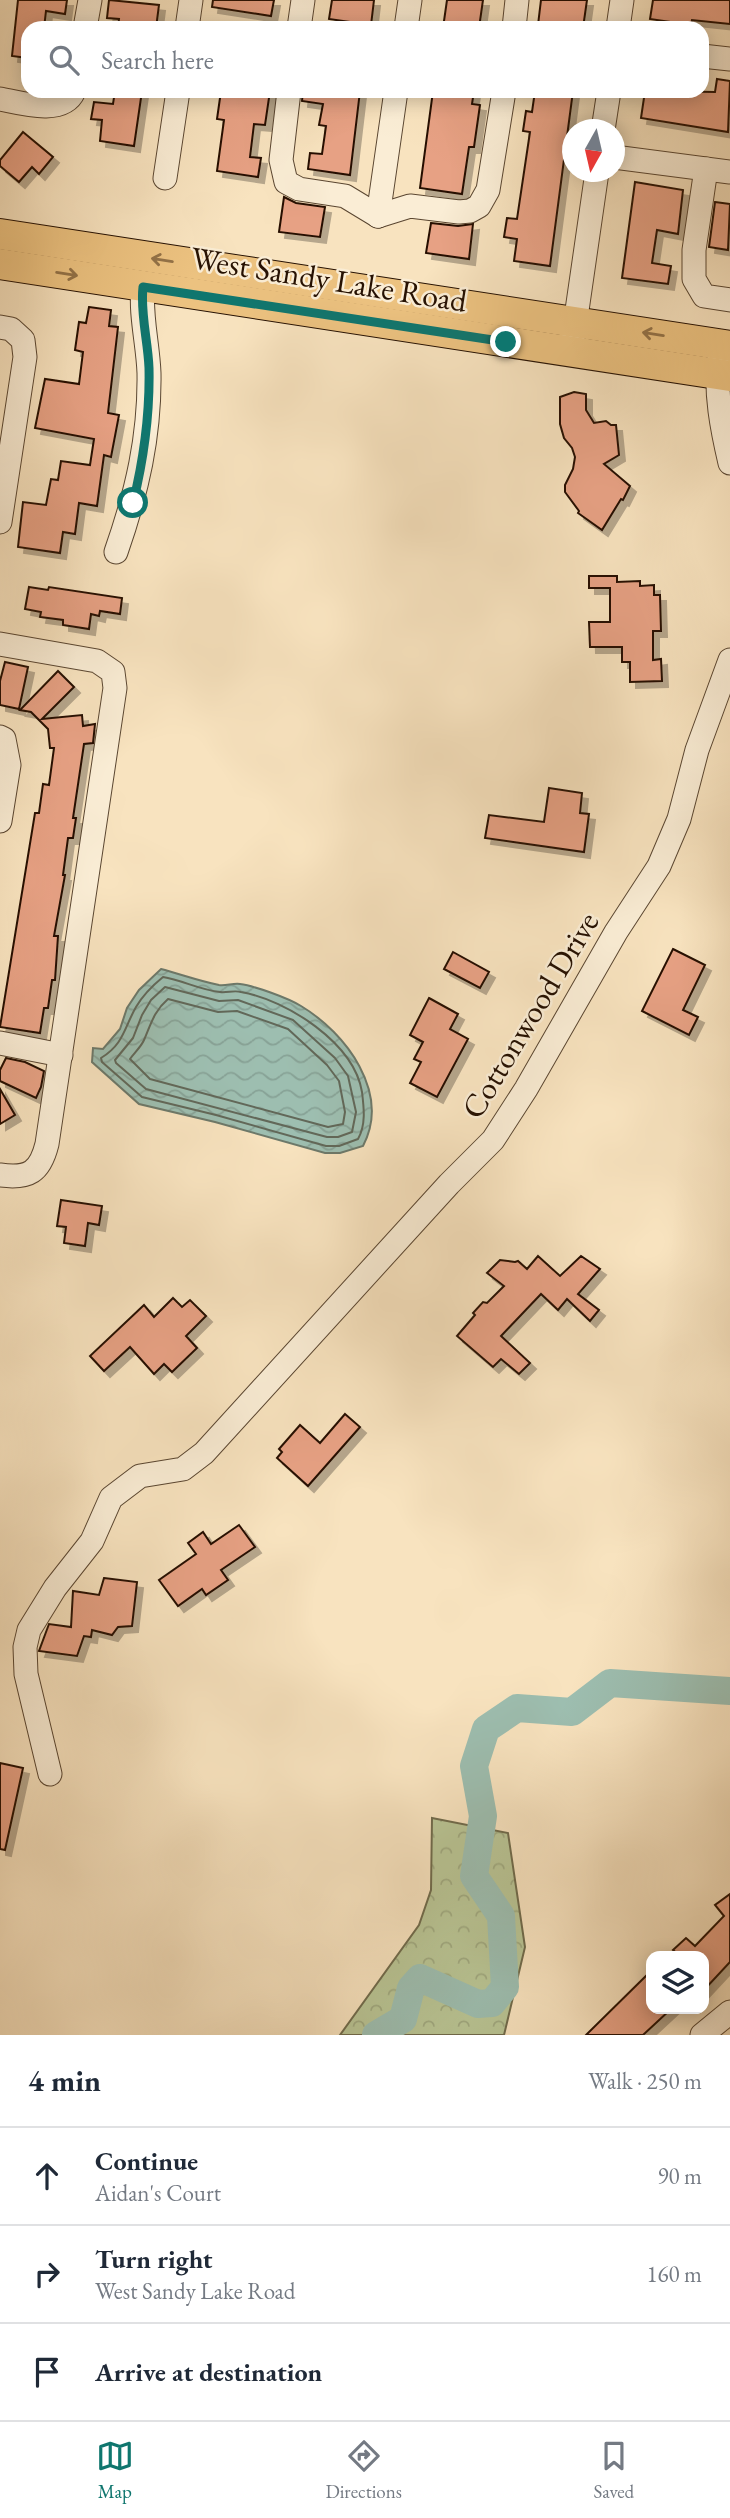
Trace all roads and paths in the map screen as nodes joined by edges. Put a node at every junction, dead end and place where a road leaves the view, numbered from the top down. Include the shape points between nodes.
1 (90, 0) edge
2 (191, 0) edge
3 (303, 0) edge
4 (410, 0) edge
5 (517, 0) edge
6 (622, 0) edge
7 (86, 21) edge
8 (188, 21) edge
9 (300, 21) edge
10 (407, 21) edge
11 (515, 21) edge
12 (619, 21) edge
13 (709, 57) edge
14 (730, 59) edge
15 (71, 98) edge
16 (177, 98) edge
17 (288, 98) edge
18 (396, 98) edge
19 (503, 98) edge
20 (608, 98) edge
21 (0, 99) edge
22 (605, 119) edge
23 (625, 158) edge
24 (706, 169) junction
25 (730, 172) edge
26 (166, 177) dead end
27 (596, 182) edge
28 (378, 216) junction
29 (0, 234) edge
30 (0, 264) edge
31 (143, 287) junction
32 (730, 300) edge
33 (0, 327) edge
34 (573, 337) junction
35 (725, 345) edge
36 (724, 375) edge
37 (730, 463) edge
38 (0, 522) edge
39 (116, 552) dead end
40 (0, 644) edge
41 (730, 660) edge
42 (0, 737) edge
43 (0, 821) edge
44 (0, 1043) edge
45 (61, 1055) junction
46 (0, 1175) edge
47 (50, 1774) dead end
48 (730, 2012) edge
49 (702, 2035) edge

1 - 7 street
2 - 8 street
3 - 9 street
4 - 10 street
5 - 11 street
6 - 12 street
13 - 14 street
15 - 21 street via 58,106
16 - 26 street
17 - 28 street via 281,160 286,182 299,189 345,196
18 - 28 street
19 - 28 street via 488,191 479,206 459,212 410,206
20 - 22 street
23 - 24 street
24 - 25 street
24 - 32 street via 694,279 704,296
27 - 34 street
34 -> 29 main road, West Sandy Lake Road
30 -> 31 main road, West Sandy Lake Road
31 - 34 main road, West Sandy Lake Road
31 - 39 street via 149,370 147,431 133,503
33 - 38 street via 11,329 23,340 25,357
35 -> 34 main road, West Sandy Lake Road
34 - 36 main road, West Sandy Lake Road
35 - 36 street
36 - 37 street via 722,427
40 - 45 street via 97,661 113,671 115,688
41 - 47 street, Cottonwood Drive via 697,750 679,819 659,866 493,1140 204,1453 183,1469 140,1476 111,1498 92,1541 29,1630 26,1674
42 - 43 street via 9,765
44 - 45 street
45 - 46 street via 42,1162 30,1173
48 - 49 street

